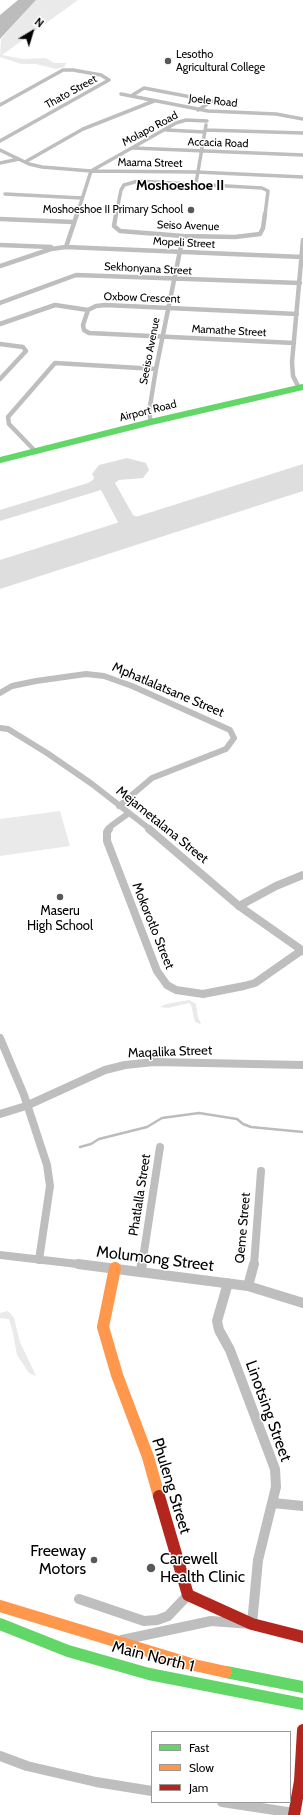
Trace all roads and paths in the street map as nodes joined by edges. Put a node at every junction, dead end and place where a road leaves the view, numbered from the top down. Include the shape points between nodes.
1 (121, 94) dead end
2 (131, 96) junction
3 (154, 101) junction
4 (0, 105) edge
5 (198, 110) junction
6 (208, 111) junction
7 (303, 119) edge
8 (207, 121) junction
9 (165, 130) junction
10 (205, 131) junction
11 (303, 133) edge
12 (0, 141) edge
13 (133, 148) junction
14 (0, 150) edge
15 (202, 152) junction
16 (303, 155) edge
17 (19, 159) junction
18 (25, 162) junction
19 (0, 163) edge
20 (91, 170) junction
21 (196, 172) junction
22 (303, 177) edge
23 (196, 183) junction
24 (5, 194) dead end
25 (82, 198) junction
26 (0, 219) edge
27 (74, 222) junction
28 (183, 236) junction
29 (303, 240) edge
30 (0, 245) edge
31 (66, 247) junction
32 (55, 248) junction
33 (181, 252) junction
34 (302, 258) junction
35 (0, 266) edge
36 (173, 280) junction
37 (300, 283) junction
38 (0, 303) edge
39 (168, 308) junction
40 (88, 310) junction
41 (297, 314) junction
42 (0, 324) edge
43 (162, 337) junction
44 (294, 343) junction
45 (0, 344) edge
46 (156, 369) junction
47 (0, 379) edge
48 (301, 388) edge
49 (151, 422) junction
50 (36, 452) junction
51 (0, 460) edge
52 (0, 693) edge
53 (0, 728) edge
54 (119, 806) junction
55 (130, 813) junction
56 (303, 875) edge
57 (239, 906) junction
58 (302, 951) edge
59 (0, 1038) edge
60 (303, 1065) edge
61 (26, 1106) junction
62 (0, 1114) edge
63 (160, 1147) dead end
64 (261, 1171) dead end
65 (0, 1255) edge
66 (39, 1260) junction
67 (115, 1268) junction
68 (141, 1271) junction
69 (228, 1283) junction
70 (248, 1286) junction
71 (303, 1303) edge
72 (273, 1503) junction
73 (303, 1506) edge
74 (188, 1595) junction
75 (79, 1599) dead end
76 (0, 1606) edge
77 (0, 1624) edge
78 (252, 1624) junction
79 (303, 1637) edge
80 (115, 1641) junction
81 (303, 1687) edge
82 (303, 1704) edge
83 (303, 1730) edge
84 (0, 1756) edge
85 (151, 1791) edge
86 (228, 1803) edge
87 (294, 1814) edge

1 - 2 street, Joele Road
2 - 3 street, Joele Road
2 - 5 street via 144,88 212,101
3 - 5 street, Joele Road
3 - 18 street via 84,129
4 - 12 street, Thato Street via 63,70 101,75 109,80
5 - 6 street, Joele Road
6 - 7 street, Joele Road via 276,114
6 - 8 street
8 - 9 street, Molapo Road via 186,120
8 - 10 street
9 - 10 street
9 - 13 street, Molapo Road
10 - 11 street
10 - 15 street
13 - 15 street, Accacia Road
13 - 20 street, Molapo Road
14 - 17 street, Maama Street
15 - 16 street, Accacia Road
15 - 21 street
17 - 18 street, Maama Street
17 - 19 street
18 - 20 street, Maama Street via 42,167
20 - 21 street, Maama Street
20 - 25 street
21 - 22 street, Maama Street
21 - 23 street
23 - 28 street, Seiso Avenue via 138,181 124,185 121,190 114,226 116,229
23 - 28 street, Seiso Avenue via 250,186 268,191 263,228 260,234 251,236
24 - 25 street
25 - 27 street
26 - 27 street
27 - 31 street
28 - 33 street, Seeiso Avenue
29 - 34 street
30 - 32 street
31 - 32 street, Mopeli Street
31 - 33 street, Mopeli Street
32 - 35 street
33 - 34 street, Mopeli Street
33 - 36 street, Seeiso Avenue
34 - 37 street
36 - 37 street, Sekhonyana Street
36 - 38 street, Sekhonyana Street via 76,275
36 - 39 street, Seeiso Avenue
37 - 41 street
39 - 40 street, Oxbow Crescent via 105,305
39 - 41 street, Oxbow Crescent
39 - 43 street, Seeiso Avenue
40 - 42 street via 55,305
40 - 43 street, Oxbow Crescent via 83,325 84,330 89,333
41 - 44 street
43 - 44 street, Mamathe Street
43 - 46 street, Seeiso Avenue
44 - 48 street via 293,376
45 - 47 street via 23,347 26,351
46 - 49 street, Seeiso Avenue via 149,412
46 - 50 street via 55,363 8,417 9,424
48 - 49 main road, Airport Road
49 - 50 main road, Airport Road
50 - 51 main road, Airport Road
52 - 54 street, Mphatlalatsane Street via 12,686 36,680 86,674 104,676 230,730 234,738 226,749 177,766 152,778
53 - 54 street, Mejametalana Street via 8,729 65,765
54 - 55 street, Mejametalana Street
55 - 57 street, Mejametalana Street via 193,864
55 - 58 street, Mokorotlo Street via 110,826 107,841 157,971 167,985 176,990 202,994 244,986 255,983
56 - 57 street
57 - 58 street, Mejametalana Street
59 - 61 street
60 - 61 street, Maqalika Street via 170,1062 125,1065 105,1070
61 - 62 street, Maqalika Street
61 - 66 street via 41,1144 50,1186
63 - 68 street, Phatlalla Street
64 - 70 street, Qeme Street via 254,1265
65 - 66 street, Molumong Street
66 - 67 street, Molumong Street
67 - 68 street, Molumong Street
67 - 74 main road, Phuleng Street via 103,1327 117,1375 148,1457
68 - 69 street, Molumong Street
69 - 70 street, Molumong Street
69 - 72 street, Linotsing Street via 217,1321 275,1469 276,1487
70 - 71 street, Molumong Street
72 - 73 street
72 - 78 street, Linotsing Street via 258,1560
74 - 75 street via 168,1616 144,1621
74 - 78 main road
76 - 80 main road, Main North 1
77 - 82 main road, Main North 1 via 68,1651 149,1674
78 - 79 main road
78 - 80 street via 211,1621
80 - 81 main road, Main North 1 via 194,1665
83 - 87 main road via 300,1780
84 - 85 street via 35,1768
86 - 87 street

